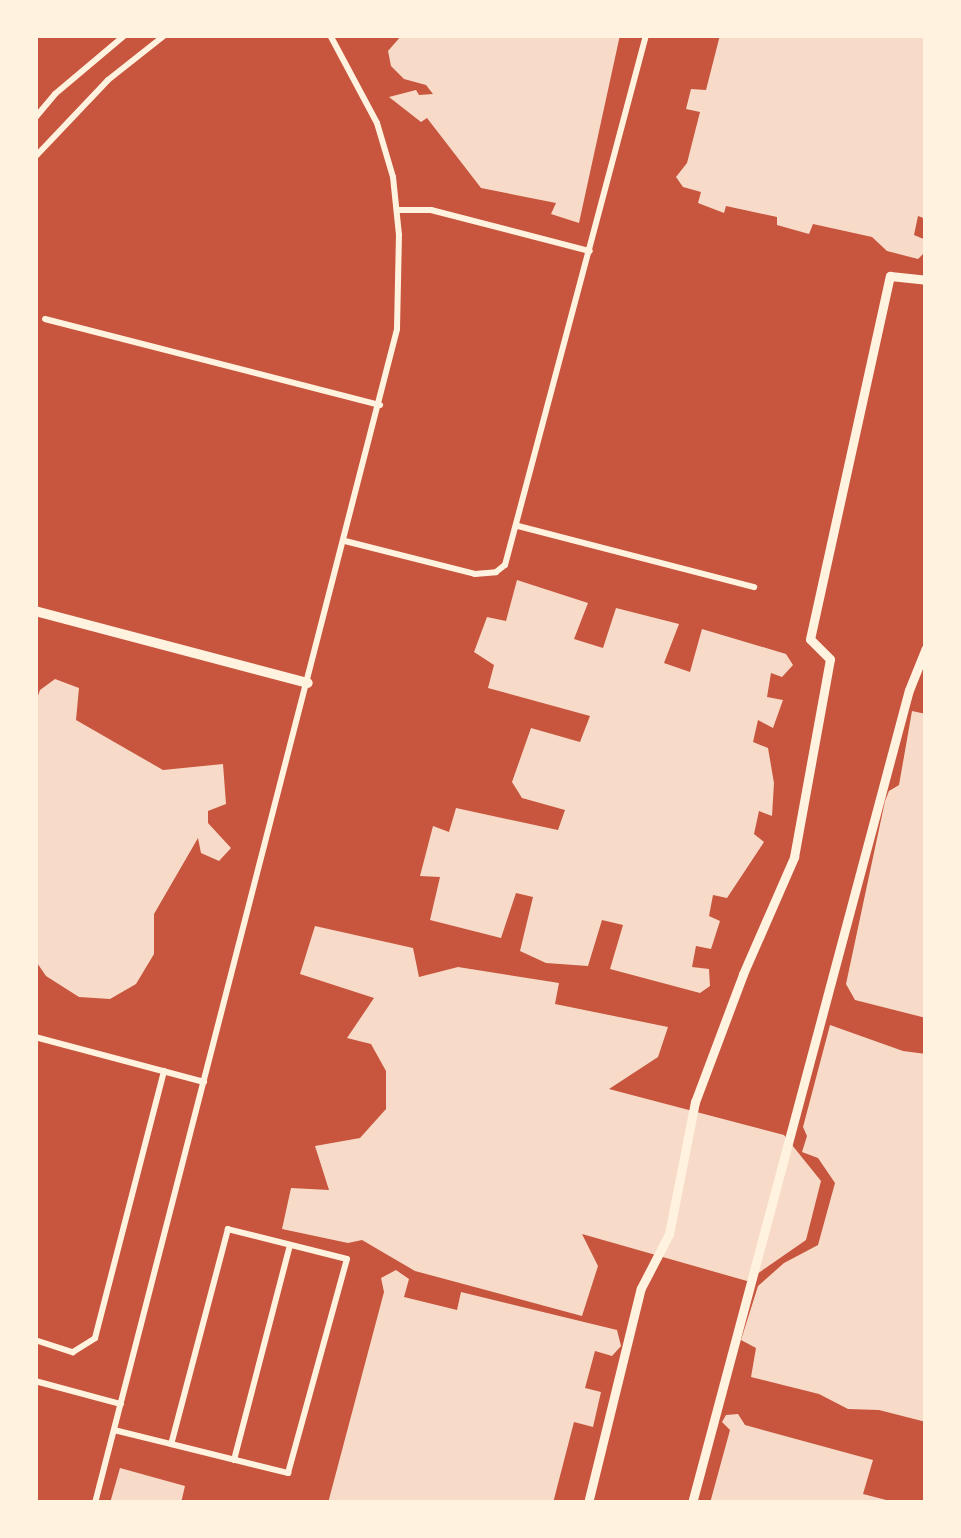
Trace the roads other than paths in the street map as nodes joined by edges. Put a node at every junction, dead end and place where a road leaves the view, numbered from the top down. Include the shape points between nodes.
1 (124, 35) edge
2 (165, 35) edge
3 (330, 35) edge
4 (646, 35) edge
5 (35, 118) edge
6 (35, 157) edge
7 (397, 210) junction
8 (590, 250) junction
9 (926, 280) edge
10 (45, 320) dead end
11 (380, 405) junction
12 (518, 526) junction
13 (345, 541) junction
14 (754, 587) dead end
15 (35, 611) edge
16 (926, 648) edge
17 (308, 684) junction
18 (35, 1037) edge
19 (164, 1071) junction
20 (204, 1082) junction
21 (290, 1245) junction
22 (35, 1340) edge
23 (35, 1382) edge
24 (121, 1404) junction
25 (114, 1430) junction
26 (171, 1444) junction
27 (234, 1460) junction
28 (95, 1503) edge
29 (588, 1503) edge
30 (692, 1503) edge

1 - 5 lane
2 - 6 lane via 108,80
3 - 7 lane via 377,122
4 - 8 lane
7 - 8 lane via 431,210
7 - 11 lane via 397,329
8 - 12 lane
9 - 29 street via 890,276 810,640 830,659 794,857 695,1102 670,1234 641,1288
10 - 11 lane
11 - 13 lane
12 - 13 lane via 505,565 475,574
12 - 14 lane
13 - 17 lane
15 - 17 street
16 - 30 street via 909,690
17 - 20 lane
18 - 19 lane
19 - 20 lane
19 - 22 lane via 95,1338 73,1352
20 - 24 lane
21 - 26 lane via 228,1229
21 - 27 lane
21 - 27 lane via 346,1259 288,1473
23 - 24 lane
24 - 25 lane
25 - 26 lane
25 - 28 lane
26 - 27 lane

